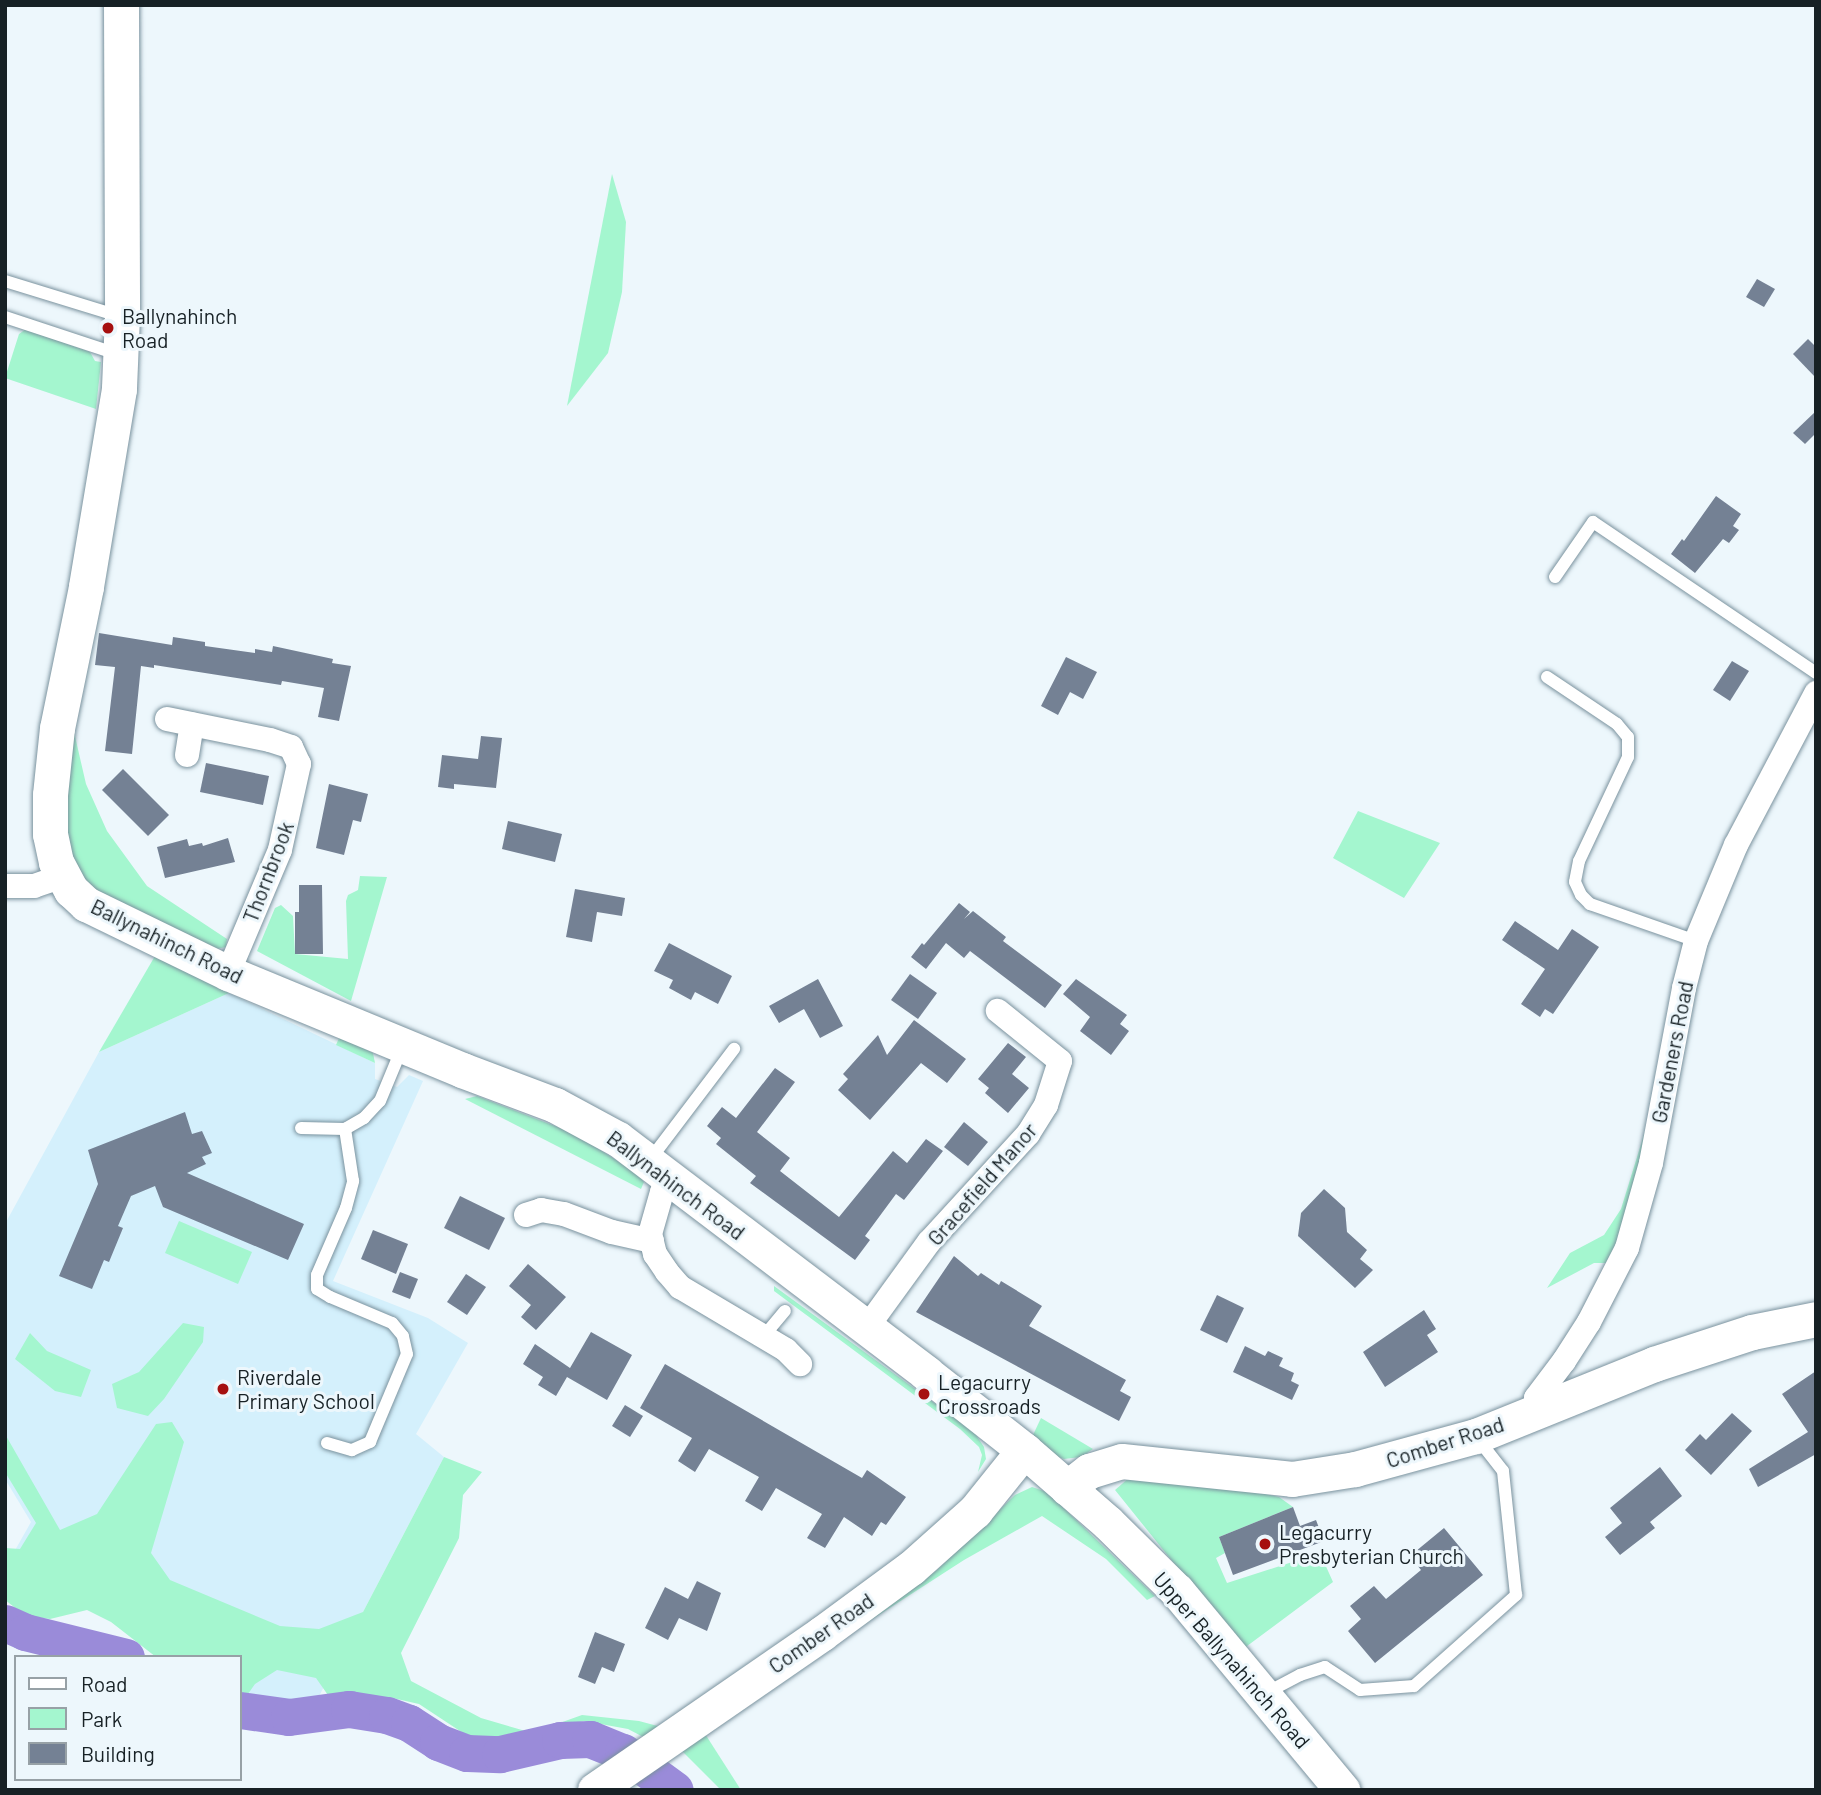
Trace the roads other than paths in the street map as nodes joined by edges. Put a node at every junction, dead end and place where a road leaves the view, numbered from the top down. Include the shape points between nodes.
1 (121, 5) edge
2 (5, 281) edge
3 (122, 316) junction
4 (5, 317) edge
5 (120, 355) junction
6 (1555, 577) dead end
7 (1816, 673) edge
8 (1547, 677) dead end
9 (1816, 693) edge
10 (187, 755) dead end
11 (63, 876) junction
12 (5, 886) edge
13 (1696, 941) junction
14 (228, 972) junction
15 (998, 1011) dead end
16 (404, 1044) junction
17 (734, 1049) dead end
18 (301, 1128) dead end
19 (345, 1129) junction
20 (660, 1170) junction
21 (526, 1215) dead end
22 (652, 1241) junction
23 (785, 1311) dead end
24 (1816, 1319) edge
25 (865, 1330) junction
26 (763, 1337) junction
27 (800, 1364) dead end
28 (1538, 1410) junction
29 (1476, 1436) junction
30 (327, 1443) dead end
31 (1024, 1450) junction
32 (1067, 1488) junction
33 (1264, 1694) junction
34 (604, 1784) edge
35 (1342, 1790) edge

1 - 3 street, Ballynahinch Road
2 - 3 lane
3 - 5 street, Ballynahinch Road
4 - 5 lane
5 - 11 street, Ballynahinch Road via 110,446 57,728 50,834
6 - 7 lane via 1593,522
8 - 13 lane via 1617,724 1628,737 1628,757 1579,861 1575,882 1581,895 1590,904
9 - 13 street, Gardeners Road via 1736,845
10 - 14 street, Thornbrook via 180,721 291,747 299,764 280,850
11 - 12 street via 34,886
11 - 14 street, Ballynahinch Road via 86,904
13 - 28 street, Gardeners Road via 1651,1163 1627,1248 1589,1322 1536,1398
14 - 16 street, Ballynahinch Road
15 - 25 street, Gracefield Manor via 1060,1061 1046,1105 1028,1134 929,1242
16 - 19 lane via 380,1101
16 - 20 street, Ballynahinch Road via 555,1105 618,1139
17 - 20 lane
18 - 19 lane
19 - 30 lane via 353,1181 317,1275 317,1289 392,1324 403,1335 407,1354 370,1442 352,1450
20 - 22 street via 662,1192 654,1211
20 - 25 street, Ballynahinch Road
21 - 22 street via 541,1210 564,1214
22 - 26 street via 655,1254 680,1287
23 - 26 lane
24 - 28 street, Comber Road via 1752,1332 1654,1364
25 - 31 street, Ballynahinch Road
26 - 27 street
28 - 29 street, Comber Road
29 - 32 street, Comber Road via 1355,1469 1292,1479 1122,1461 1089,1471
29 - 33 lane via 1503,1471 1516,1595 1413,1686 1360,1690 1325,1667
31 - 32 street, Upper Ballynahinch Road
31 - 34 street, Comber Road via 975,1511 911,1569
32 - 33 street, Upper Ballynahinch Road via 1177,1591
33 - 35 street, Upper Ballynahinch Road

